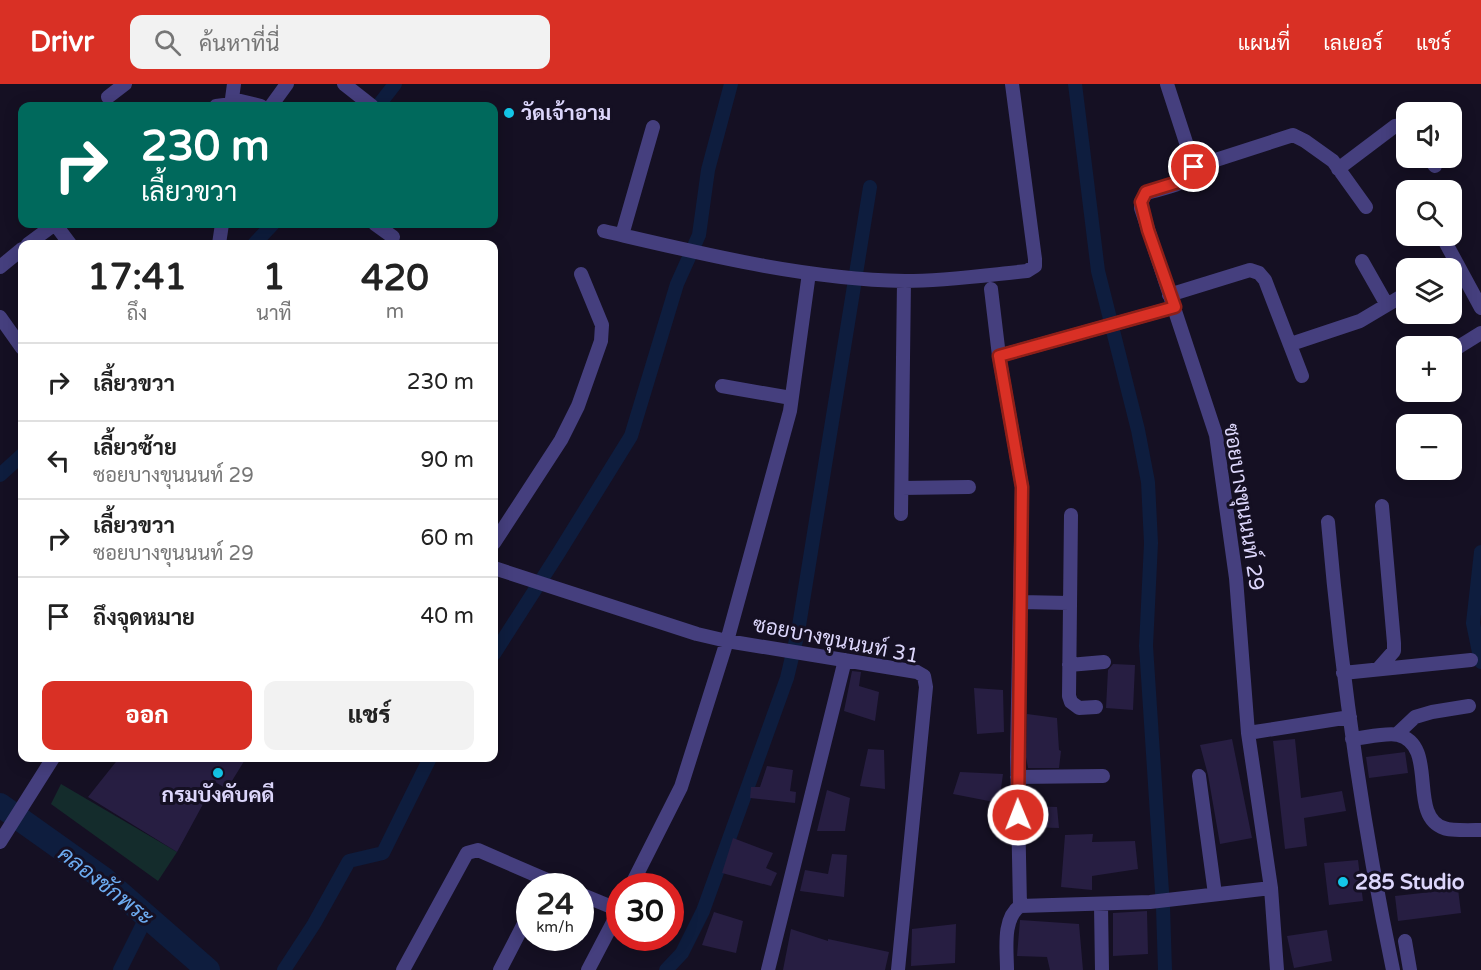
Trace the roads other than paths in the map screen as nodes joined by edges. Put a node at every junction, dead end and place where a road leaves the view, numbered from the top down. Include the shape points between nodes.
1 (125, 84) edge
2 (234, 84) edge
3 (287, 84) edge
4 (344, 84) edge
5 (1012, 84) edge
6 (1167, 84) edge
7 (108, 97) dead end
8 (232, 102) edge
9 (274, 102) edge
10 (367, 102) edge
11 (1396, 126) edge
12 (653, 127) dead end
13 (1194, 167) junction
14 (1338, 168) junction
15 (1366, 207) dead end
16 (50, 228) edge
17 (381, 228) edge
18 (604, 231) dead end
19 (622, 235) junction
20 (393, 237) dead end
21 (33, 240) edge
22 (18, 252) edge
23 (1362, 261) dead end
24 (0, 267) edge
25 (809, 273) junction
26 (581, 274) dead end
27 (1462, 280) edge
28 (904, 281) junction
29 (991, 290) dead end
30 (1396, 300) edge
31 (1172, 301) junction
32 (1387, 305) junction
33 (1481, 308) edge
34 (0, 317) edge
35 (1481, 333) edge
36 (18, 342) edge
37 (1291, 344) junction
38 (1462, 345) edge
39 (999, 356) junction
40 (1302, 376) dead end
41 (722, 386) dead end
42 (791, 398) junction
43 (902, 488) junction
44 (969, 488) dead end
45 (1382, 506) dead end
46 (901, 514) dead end
47 (1071, 514) dead end
48 (1328, 522) dead end
49 (498, 537) edge
50 (498, 569) edge
51 (1021, 602) junction
52 (1069, 603) junction
53 (727, 641) junction
54 (845, 660) junction
55 (1471, 660) dead end
56 (1104, 662) dead end
57 (1069, 665) junction
58 (1379, 668) junction
59 (1343, 673) junction
60 (1468, 706) dead end
61 (1096, 707) dead end
62 (1350, 717) junction
63 (1248, 732) junction
64 (1397, 734) junction
65 (1352, 739) junction
66 (50, 762) edge
67 (1103, 776) dead end
68 (1199, 776) dead end
69 (1017, 777) junction
70 (1481, 830) edge
71 (0, 842) edge
72 (524, 873) edge
73 (638, 873) edge
74 (1271, 888) junction
75 (1215, 894) junction
76 (1101, 905) junction
77 (1020, 906) junction
78 (606, 935) edge
79 (516, 939) edge
80 (1405, 941) dead end
81 (403, 970) edge
82 (500, 970) edge
83 (588, 970) edge
84 (768, 970) edge
85 (898, 970) edge
86 (1007, 970) edge
87 (1102, 970) edge
88 (1277, 970) edge
89 (1393, 970) edge
90 (1410, 970) edge

1 - 7 street
2 - 8 street
3 - 9 street
4 - 10 street
5 - 28 street via 1035,266 1027,271
6 - 13 street
11 - 14 street
12 - 19 street
13 - 14 street, ซอยบางขุนนนท์ 29 via 1293,135
13 - 31 street, ซอยบางขุนนนท์ 29 via 1188,179 1146,192 1141,202
14 - 15 street
16 - 21 street
17 - 20 street
18 - 19 street
19 - 25 street via 704,255
22 - 24 street
23 - 32 street
25 - 28 street
25 - 42 street
26 - 49 street via 602,326 598,351 561,440
27 - 33 street
28 - 43 street
29 - 39 street
30 - 32 street
31 - 37 street via 1250,270 1259,273
31 - 39 street
31 - 63 street, ซอยบางขุนนนท์ 29 via 1216,435 1236,578
32 - 37 street via 1360,321
34 - 36 street
35 - 38 street
37 - 40 street
39 - 51 street via 1022,487
41 - 42 street
42 - 53 street
43 - 44 street
43 - 46 street
45 - 58 street via 1394,651
47 - 52 street
48 - 59 street
50 - 53 street, ซอยบางขุนนนท์ 31
51 - 52 street
51 - 69 street
52 - 57 street
53 - 54 street, ซอยบางขุนนนท์ 31
53 - 73 street via 681,787
54 - 84 street
54 - 85 street, ซอยบางขุนนนท์ 31 via 917,672 925,680
55 - 58 street
56 - 57 street
57 - 61 street via 1071,702 1079,708
58 - 59 street
59 - 62 street
60 - 64 street via 1416,717
62 - 63 street
62 - 65 street
63 - 74 street, ซอยบางขุนนนท์ 29
64 - 65 street
64 - 70 street via 1417,748 1427,810 1435,822 1445,829
65 - 89 street via 1372,871
66 - 71 street
67 - 69 street
68 - 75 street
69 - 77 street
72 - 81 street via 478,850 467,853
74 - 75 street
74 - 88 street, ซอยบางขุนนนท์ 29
75 - 76 street
76 - 77 street
76 - 87 street
77 - 86 street via 1010,915
78 - 83 street
79 - 82 street
80 - 90 street

